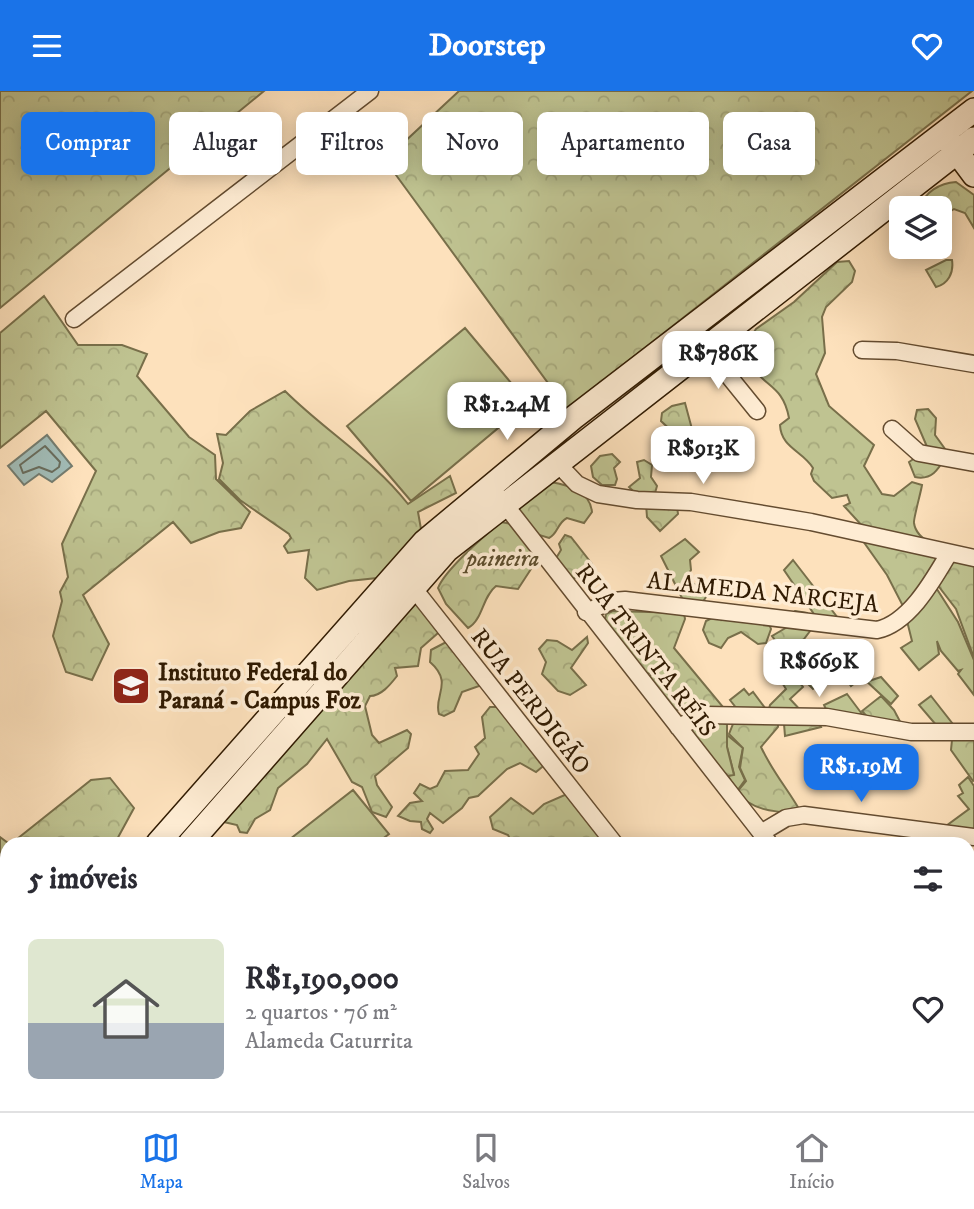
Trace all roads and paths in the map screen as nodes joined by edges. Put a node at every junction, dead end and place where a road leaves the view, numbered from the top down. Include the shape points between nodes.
1 (369, 91) edge
2 (974, 110) edge
3 (959, 142) edge
4 (974, 175) edge
5 (74, 319) dead end
6 (706, 348) junction
7 (862, 350) dead end
8 (974, 364) edge
9 (757, 411) dead end
10 (892, 429) dead end
11 (974, 463) edge
12 (558, 464) junction
13 (488, 485) junction
14 (505, 505) junction
15 (948, 555) junction
16 (974, 558) edge
17 (406, 578) junction
18 (586, 612) junction
19 (678, 727) junction
20 (974, 732) edge
21 (164, 837) edge
22 (195, 837) edge
23 (609, 837) edge
24 (763, 837) edge
25 (767, 837) edge
26 (974, 837) edge

1 - 5 street
2 - 3 street
3 - 4 street
3 - 6 street
3 - 13 street
6 - 9 street
6 - 12 street
7 - 8 street
10 - 11 street via 919,453
12 - 14 street
12 - 15 street via 577,484 598,494 691,502 840,528
13 - 14 street, RUA TRINTA RÉIS
13 - 17 street via 424,542
14 - 17 street
14 - 18 street, RUA TRINTA RÉIS
15 - 16 street
15 - 18 street, ALAMEDA NARCEJA via 896,624 877,630 625,600
17 - 21 street
17 - 22 street
17 - 23 street, RUA PERDIGÃO
18 - 19 street, RUA TRINTA RÉIS
19 - 20 street via 704,715 827,716 911,732
19 - 24 street, RUA TRINTA RÉIS
25 - 26 street via 786,818 804,815

